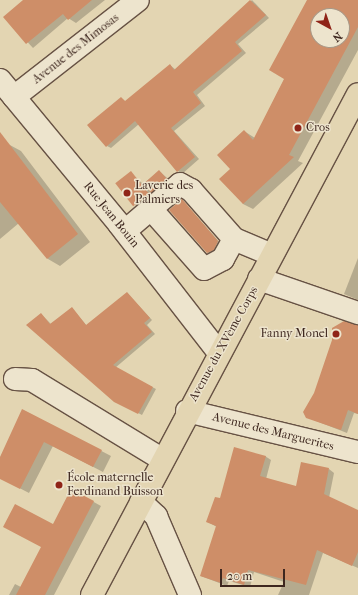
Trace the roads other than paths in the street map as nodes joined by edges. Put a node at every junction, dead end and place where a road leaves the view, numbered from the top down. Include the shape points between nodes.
1 (138, 0) edge
2 (0, 80) edge
3 (358, 94) edge
4 (14, 97) junction
5 (151, 209) junction
6 (125, 231) junction
7 (234, 239) junction
8 (272, 255) junction
9 (259, 279) junction
10 (358, 312) edge
11 (219, 353) junction
12 (15, 379) dead end
13 (187, 411) junction
14 (358, 452) edge
15 (163, 460) junction
16 (141, 502) junction
17 (92, 595) edge
18 (190, 595) edge

1 - 4 street, Avenue des Mimosas
2 - 4 street, Rue Jean Bouin
3 - 8 main road, Avenue du XVème Corps
4 - 6 street, Rue Jean Bouin
5 - 6 street
5 - 7 street via 180,184 191,190
5 - 7 street via 204,269 223,259
6 - 11 street, Rue Jean Bouin
7 - 8 street
8 - 9 main road, Avenue du XVème Corps
9 - 10 street
9 - 11 main road, Avenue du XVème Corps
11 - 13 main road, Avenue du XVème Corps
12 - 15 street via 32,380
13 - 14 street, Avenue des Marguerites
13 - 15 main road, Avenue du XVème Corps
15 - 16 main road, Avenue du XVème Corps
16 - 17 main road, Avenue du XVème Corps
16 - 18 street via 156,516

